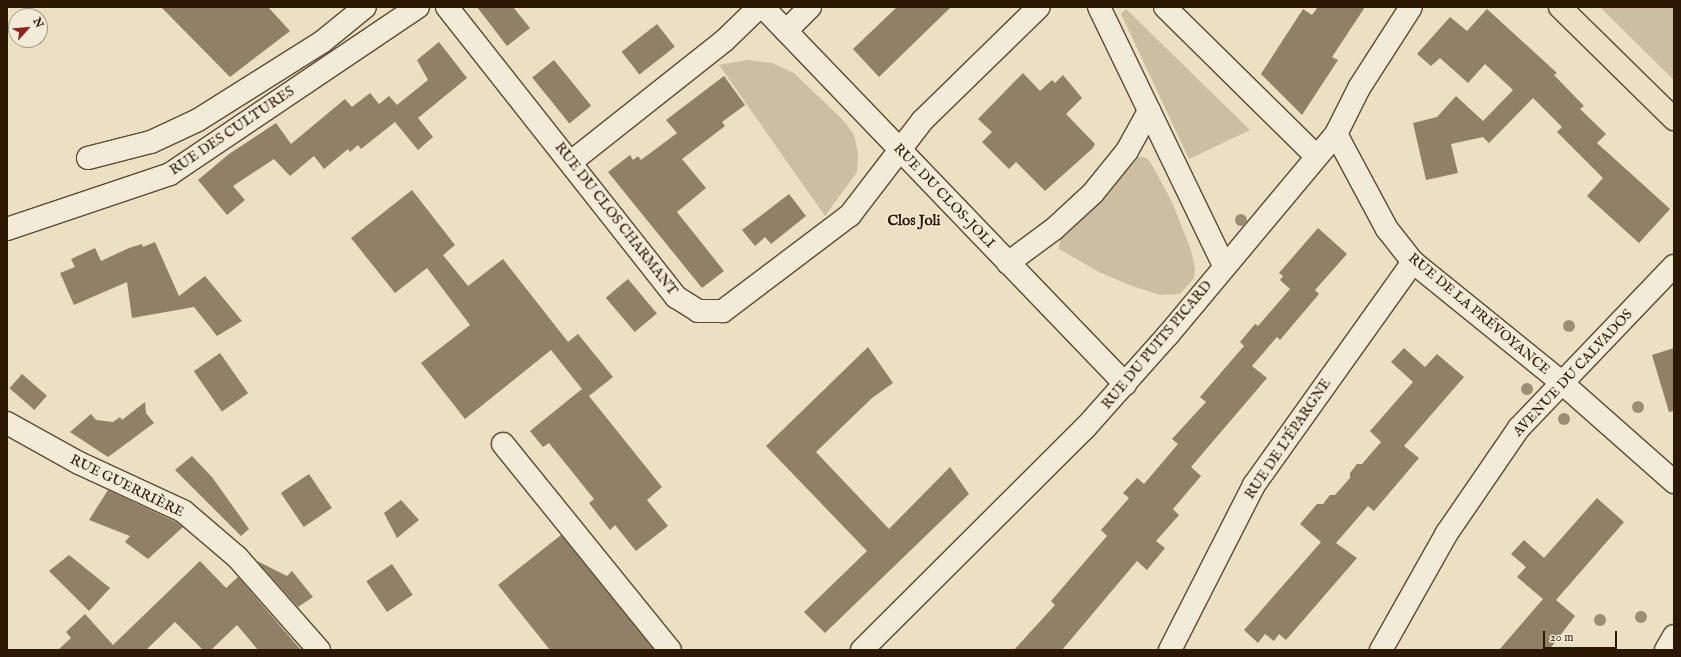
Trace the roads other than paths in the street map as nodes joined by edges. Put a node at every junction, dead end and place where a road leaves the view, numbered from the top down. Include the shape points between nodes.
1 (365, 7) edge
2 (418, 7) edge
3 (447, 7) edge
4 (759, 7) edge
5 (763, 7) edge
6 (810, 7) edge
7 (1039, 7) edge
8 (1098, 7) edge
9 (1165, 7) edge
10 (1411, 7) edge
11 (1560, 7) edge
12 (786, 31) junction
13 (1149, 111) junction
14 (1674, 119) edge
15 (1336, 134) junction
16 (899, 149) junction
17 (1316, 156) junction
18 (88, 158) dead end
19 (571, 162) junction
20 (7, 229) edge
21 (1413, 262) junction
22 (1008, 263) junction
23 (1224, 266) junction
24 (1674, 266) edge
25 (1561, 382) junction
26 (1125, 384) junction
27 (7, 423) edge
28 (503, 444) dead end
29 (1674, 482) edge
30 (1674, 636) edge
31 (319, 650) edge
32 (670, 650) edge
33 (862, 650) edge
34 (1170, 650) edge
35 (1382, 650) edge
36 (1666, 650) edge

1 - 18 street via 322,42 198,120 151,142
2 - 20 street, RUE DES CULTURES via 170,174
3 - 19 street, RUE DU CLOS CHARMANT
4 - 19 street via 725,40
5 - 12 street, RUE DU CLOS-JOLI
6 - 12 street
7 - 16 street, RUE DU CLOS CHARMANT via 922,121
8 - 13 street
9 - 17 street
10 - 15 street, RUE DU PUITS PICARD via 1358,88
11 - 14 main road
12 - 16 street, RUE DU CLOS-JOLI
13 - 22 street via 1127,151 1093,193 1054,229
13 - 23 street
15 - 17 street, RUE DU PUITS PICARD
15 - 21 street, RUE DE LA PRÉVOYANCE via 1387,229
16 - 19 street, RUE DU CLOS CHARMANT via 850,215 723,311 698,311 676,297
16 - 22 street, RUE DU CLOS-JOLI
17 - 23 street, RUE DU PUITS PICARD
21 - 25 street, RUE DE LA PRÉVOYANCE
21 - 34 street, RUE DE L'ÉPARGNE via 1254,485
22 - 26 street, RUE DU CLOS-JOLI
23 - 26 street, RUE DU PUITS PICARD
24 - 25 street, AVENUE DU CALVADOS
25 - 29 street, RUE DE LA PRÉVOYANCE
25 - 35 street, AVENUE DU CALVADOS via 1519,428 1447,533
26 - 33 street, RUE DU PUITS PICARD via 1005,511
27 - 31 street, RUE GUERRIÈRE via 79,463 183,511 237,557
28 - 32 street
30 - 36 street

